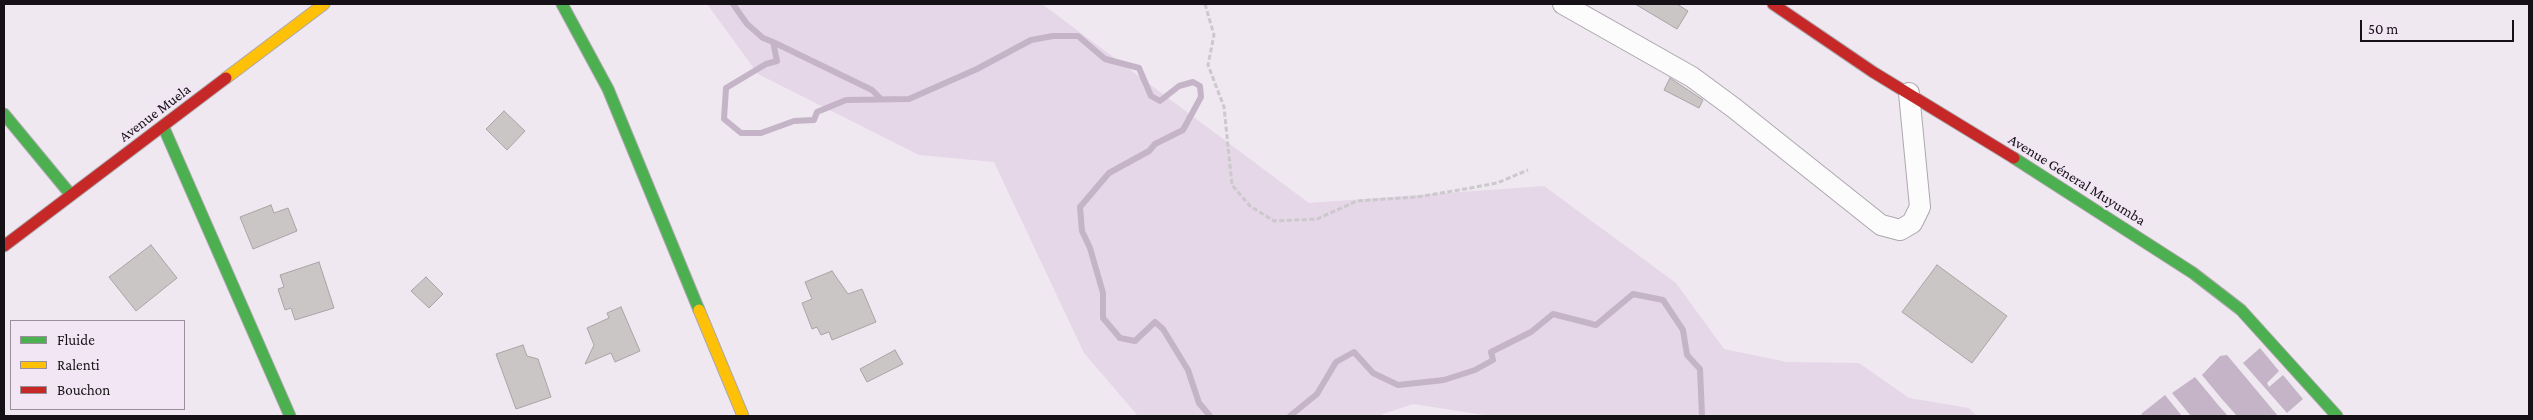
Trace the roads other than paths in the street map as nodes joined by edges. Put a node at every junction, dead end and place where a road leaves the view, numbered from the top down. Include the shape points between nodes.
1 (324, 4) edge
2 (562, 4) edge
3 (1563, 4) edge
4 (1773, 4) edge
5 (1909, 93) junction
6 (4, 114) edge
7 (163, 126) junction
8 (71, 195) junction
9 (4, 246) edge
10 (290, 416) edge
11 (743, 416) edge
12 (2336, 416) edge

1 - 7 street, Avenue Muela
2 - 11 street via 608,89
3 - 5 street via 1692,77 1882,225 1900,230 1912,223 1920,207
4 - 5 street, Avenue Géneral Muyumba
5 - 12 street, Avenue Géneral Muyumba via 2064,188 2193,273 2241,310
6 - 8 street
7 - 8 street, Avenue Muela
7 - 10 street
8 - 9 street, Avenue Muela

